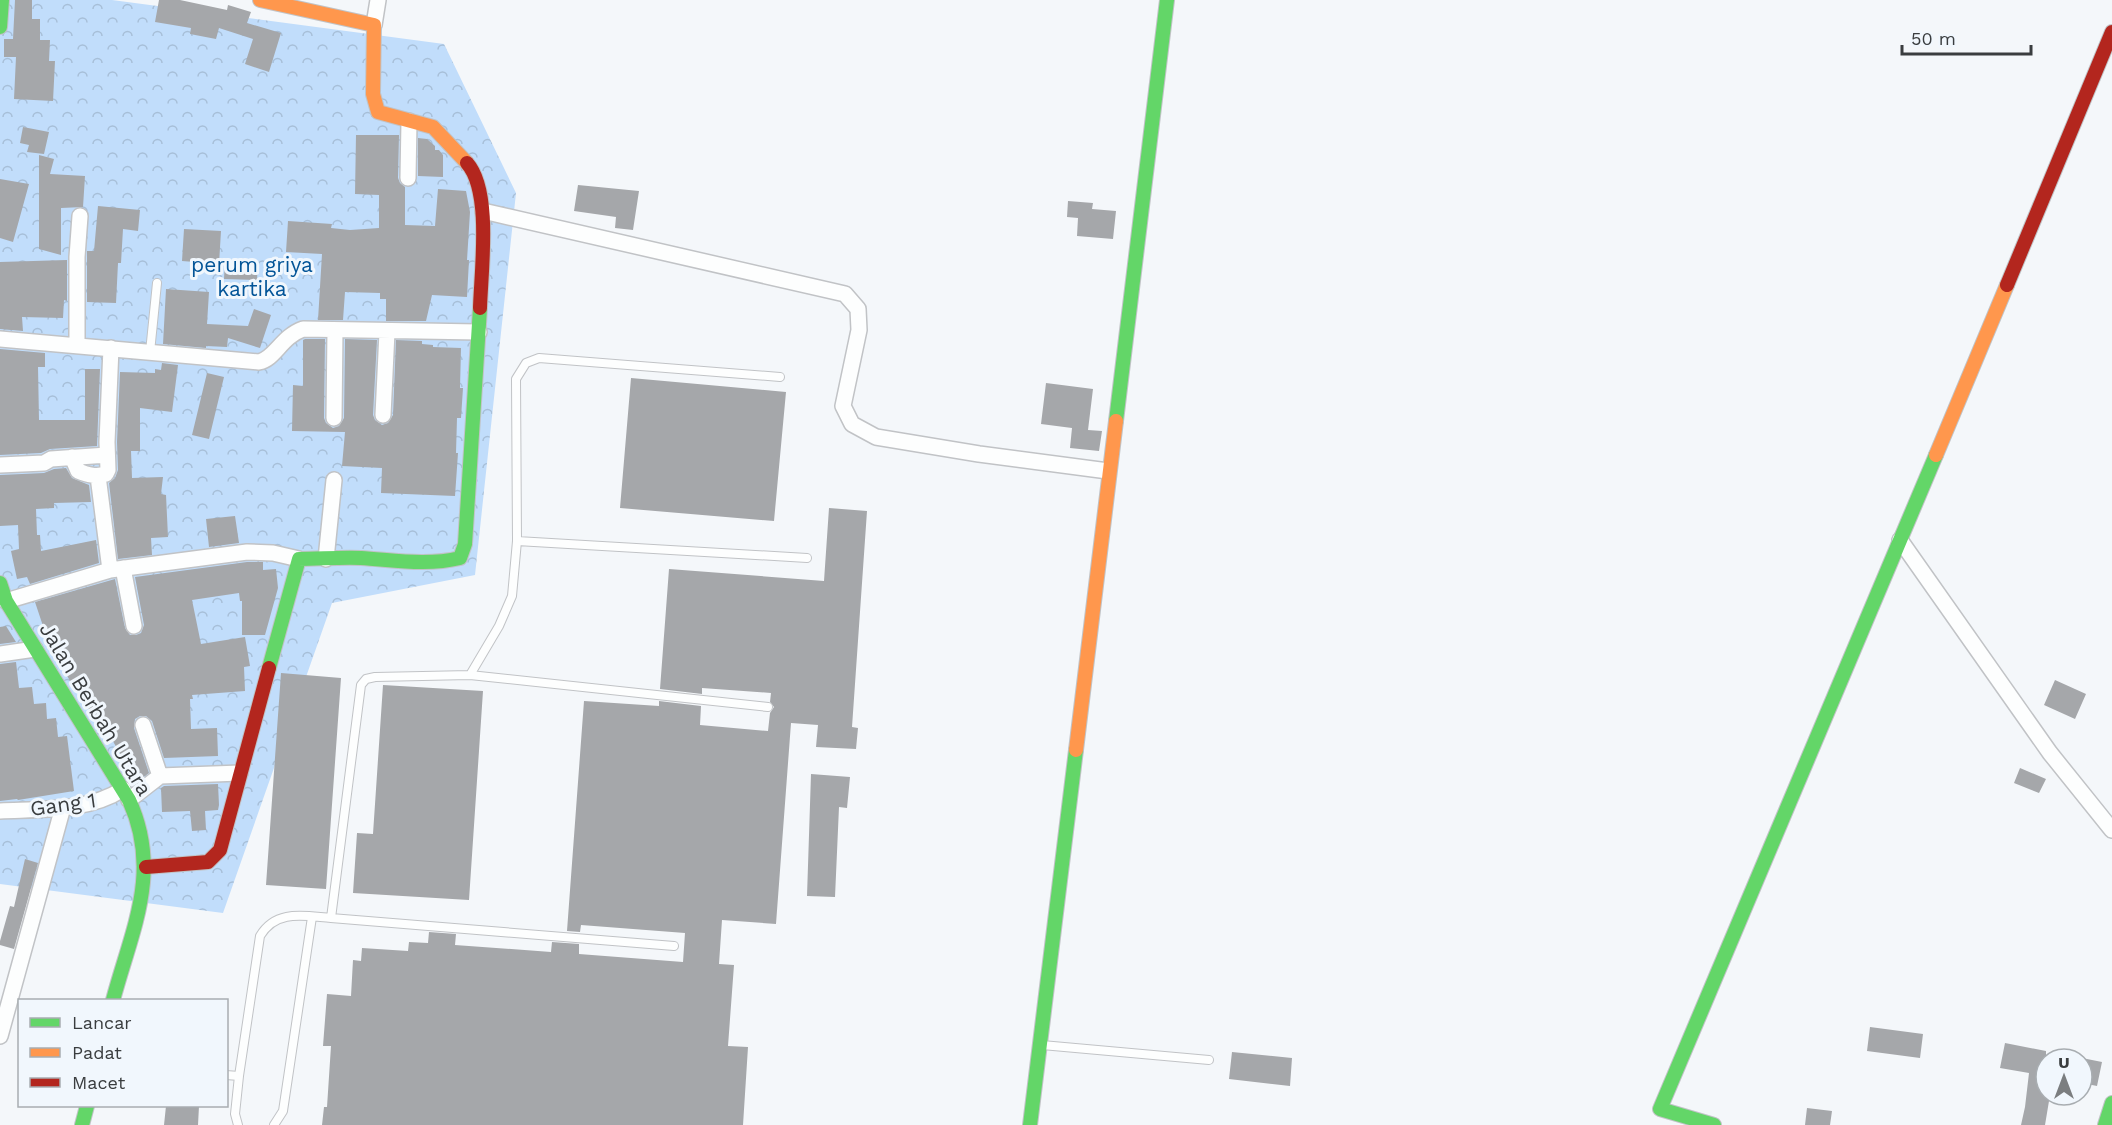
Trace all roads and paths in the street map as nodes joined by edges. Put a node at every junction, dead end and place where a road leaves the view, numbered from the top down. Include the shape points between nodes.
1 (2, 0) edge
2 (261, 0) edge
3 (378, 0) edge
4 (1167, 0) edge
5 (374, 25) junction
6 (0, 27) edge
7 (2112, 32) edge
8 (409, 121) junction
9 (408, 178) dead end
10 (483, 211) junction
11 (80, 216) dead end
12 (157, 283) dead end
13 (335, 330) junction
14 (387, 332) junction
15 (479, 332) junction
16 (0, 339) edge
17 (77, 345) junction
18 (111, 348) junction
19 (150, 352) junction
20 (780, 377) dead end
21 (383, 415) dead end
22 (334, 418) dead end
23 (107, 455) junction
24 (72, 457) junction
25 (0, 465) edge
26 (1108, 471) junction
27 (98, 476) junction
28 (333, 480) dead end
29 (1900, 540) junction
30 (517, 541) junction
31 (807, 558) dead end
32 (299, 559) junction
33 (326, 559) junction
34 (116, 569) junction
35 (0, 583) edge
36 (6, 601) junction
37 (134, 626) dead end
38 (35, 650) junction
39 (0, 654) edge
40 (470, 675) junction
41 (768, 706) dead end
42 (143, 725) dead end
43 (240, 773) junction
44 (160, 776) junction
45 (126, 794) junction
46 (63, 807) junction
47 (0, 811) edge
48 (2112, 830) edge
49 (146, 867) junction
50 (312, 917) junction
51 (331, 918) junction
52 (674, 946) dead end
53 (113, 999) edge
54 (0, 1036) edge
55 (1041, 1045) junction
56 (1209, 1060) dead end
57 (228, 1075) edge
58 (239, 1076) junction
59 (2112, 1102) edge
60 (87, 1107) edge
61 (82, 1125) edge
62 (238, 1125) edge
63 (274, 1125) edge
64 (1030, 1125) edge
65 (1714, 1125) edge
66 (2105, 1125) edge

1 - 6 street
2 - 5 street
3 - 5 street
4 - 26 street
5 - 8 street via 375,107 383,115
7 - 29 street
8 - 9 street
8 - 10 street via 433,127 475,172
10 - 15 street
10 - 26 street via 845,294 858,309 859,330 843,406 852,424 876,437
11 - 17 street via 76,258
12 - 19 lane
13 - 14 street
13 - 19 street via 303,329 292,333 272,357 259,362
13 - 22 street
14 - 15 street
14 - 21 street
15 - 33 street via 465,544 460,558
16 - 17 street
17 - 18 street
18 - 19 street
18 - 23 street
20 - 30 lane via 539,358 526,363 516,379
23 - 24 street
23 - 27 street via 108,470
24 - 25 street
24 - 27 street via 78,471
26 - 55 street
27 - 34 street
28 - 33 street
29 - 48 street via 2050,753
29 - 65 street via 1660,1109
30 - 31 lane
30 - 40 lane via 512,596
32 - 33 street
32 - 34 street via 247,552
32 - 43 street
34 - 36 street
34 - 37 street
35 - 36 street, Jalan Berbah Utara
36 - 38 street, Jalan Berbah Utara
38 - 39 street
38 - 45 street, Jalan Berbah Utara
40 - 41 lane
40 - 51 lane via 375,677 361,685
42 - 44 street
43 - 44 street
43 - 49 street via 215,857 208,862
44 - 45 street, Gang 1
45 - 46 street, Gang 1
45 - 49 street, Jalan Berbah Utara via 141,828
46 - 47 street, Gang 1
46 - 54 street
49 - 53 street, Jalan Berbah Utara via 142,900
50 - 51 lane
50 - 58 lane via 293,915 278,919 266,926 260,936
50 - 63 lane via 283,1111
51 - 52 lane
55 - 56 lane
55 - 64 street
57 - 58 lane
58 - 62 lane via 235,1114
59 - 66 street
60 - 61 street

